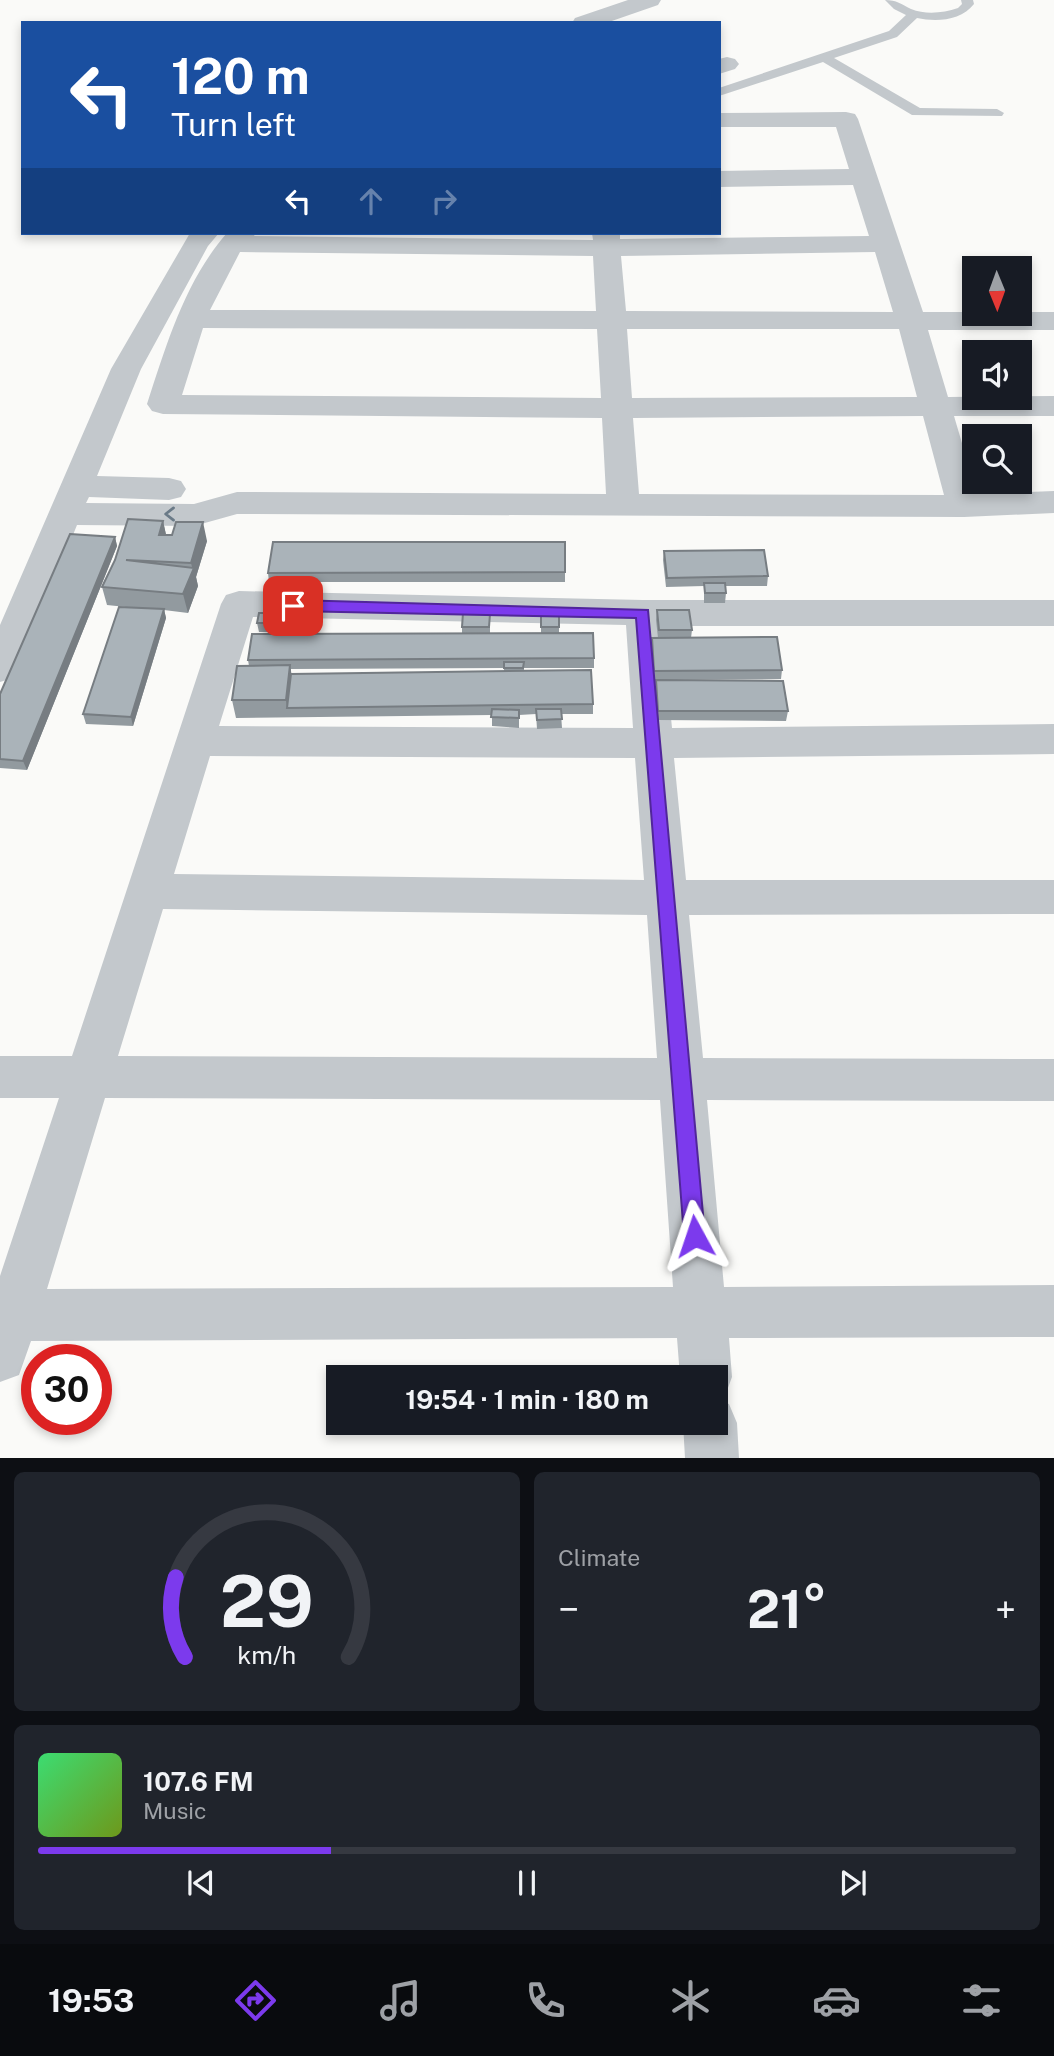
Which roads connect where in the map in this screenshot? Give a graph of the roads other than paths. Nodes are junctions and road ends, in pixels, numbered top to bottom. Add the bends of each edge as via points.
1 (649, 0) edge
2 (891, 0) edge
3 (967, 0) edge
4 (914, 14) junction
5 (589, 21) edge
6 (824, 57) junction
7 (721, 91) edge
8 (997, 113) dead end
9 (721, 120) edge
10 (864, 177) junction
11 (721, 178) edge
12 (226, 236) edge
13 (606, 240) edge
14 (887, 244) junction
15 (190, 319) junction
16 (911, 321) junction
17 (1054, 321) edge
18 (612, 322) junction
19 (1054, 406) edge
20 (934, 407) junction
21 (617, 408) junction
22 (71, 500) junction
23 (1054, 502) edge
24 (622, 504) junction
25 (964, 506) junction
26 (643, 613) junction
27 (1054, 613) edge
28 (0, 668) edge
29 (1054, 739) edge
30 (195, 741) junction
31 (654, 743) junction
32 (148, 891) junction
33 (1054, 897) edge
34 (667, 898) junction
35 (0, 1077) edge
36 (88, 1077) junction
37 (682, 1079) junction
38 (1054, 1080) edge
39 (1054, 1311) edge
40 (701, 1314) junction
41 (6, 1335) edge
42 (705, 1365) edge
43 (711, 1435) edge
44 (712, 1458) edge

1 - 5 street
2 - 4 lane
3 - 4 lane via 962,11 949,16
4 - 6 lane via 893,34
6 - 7 lane
6 - 8 lane via 917,113
9 - 10 street via 846,118
10 - 11 street
10 - 14 street
12 - 13 street
12 - 15 street
12 - 22 street via 197,242 126,369
13 - 14 street
13 - 18 street
14 - 16 street
15 - 18 street
15 - 21 street via 163,404
16 - 17 street
16 - 18 street
16 - 20 street
18 - 21 street
19 - 20 street
20 - 21 street
20 - 25 street
21 - 24 street
22 - 24 street via 194,514 237,503
22 - 28 street
23 - 25 street
24 - 25 street
26 - 27 street
26 - 30 street via 239,604
26 - 31 street
29 - 31 street
30 - 31 street
30 - 32 street
31 - 34 street
32 - 34 street
32 - 36 street
33 - 34 street
34 - 37 street
35 - 36 street
36 - 37 street
36 - 41 street
37 - 38 street
37 - 40 street
39 - 40 street
40 - 41 street
40 - 42 street
43 - 44 street

